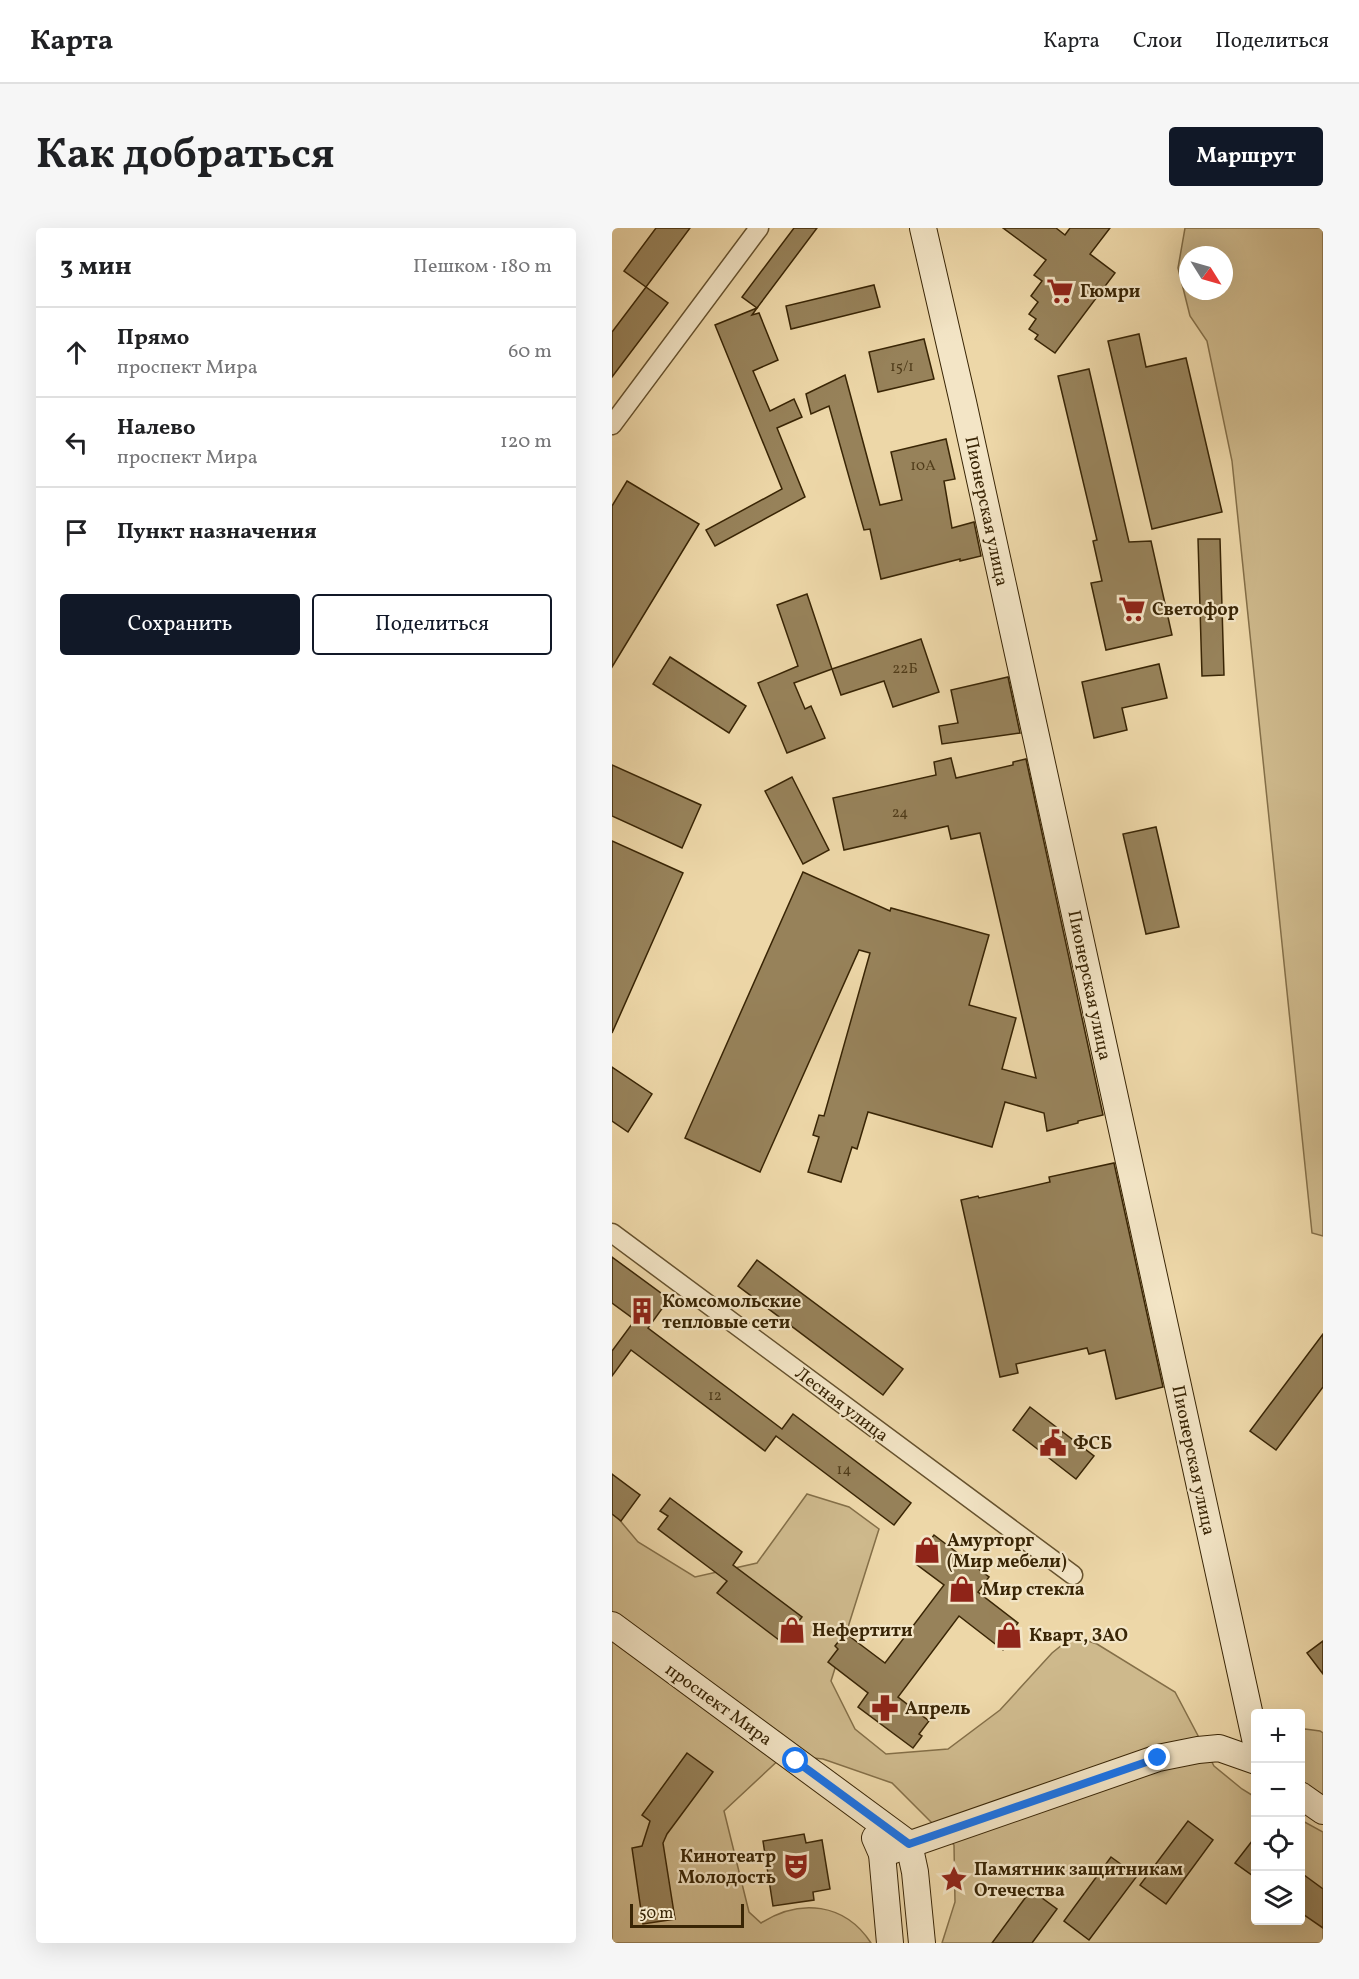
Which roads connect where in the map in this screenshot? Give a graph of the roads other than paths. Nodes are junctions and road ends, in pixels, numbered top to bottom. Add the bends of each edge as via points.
1 (759, 228) edge
2 (923, 228) edge
3 (612, 425) edge
4 (612, 1233) edge
5 (1073, 1575) dead end
6 (612, 1625) edge
7 (1251, 1720) edge
8 (1251, 1759) edge
9 (1305, 1798) edge
10 (860, 1808) junction
11 (1323, 1811) edge
12 (909, 1844) junction
13 (882, 1854) junction
14 (890, 1943) edge
15 (922, 1943) edge

1 - 3 street
2 - 7 street, Пионерская улица
4 - 5 street, Лесная улица
6 - 10 street, проспект Мира
8 - 12 street via 1219,1748 1158,1758
9 - 11 street
10 - 12 street, проспект Мира
10 - 13 street
12 - 13 street
12 - 15 street
13 - 14 street

